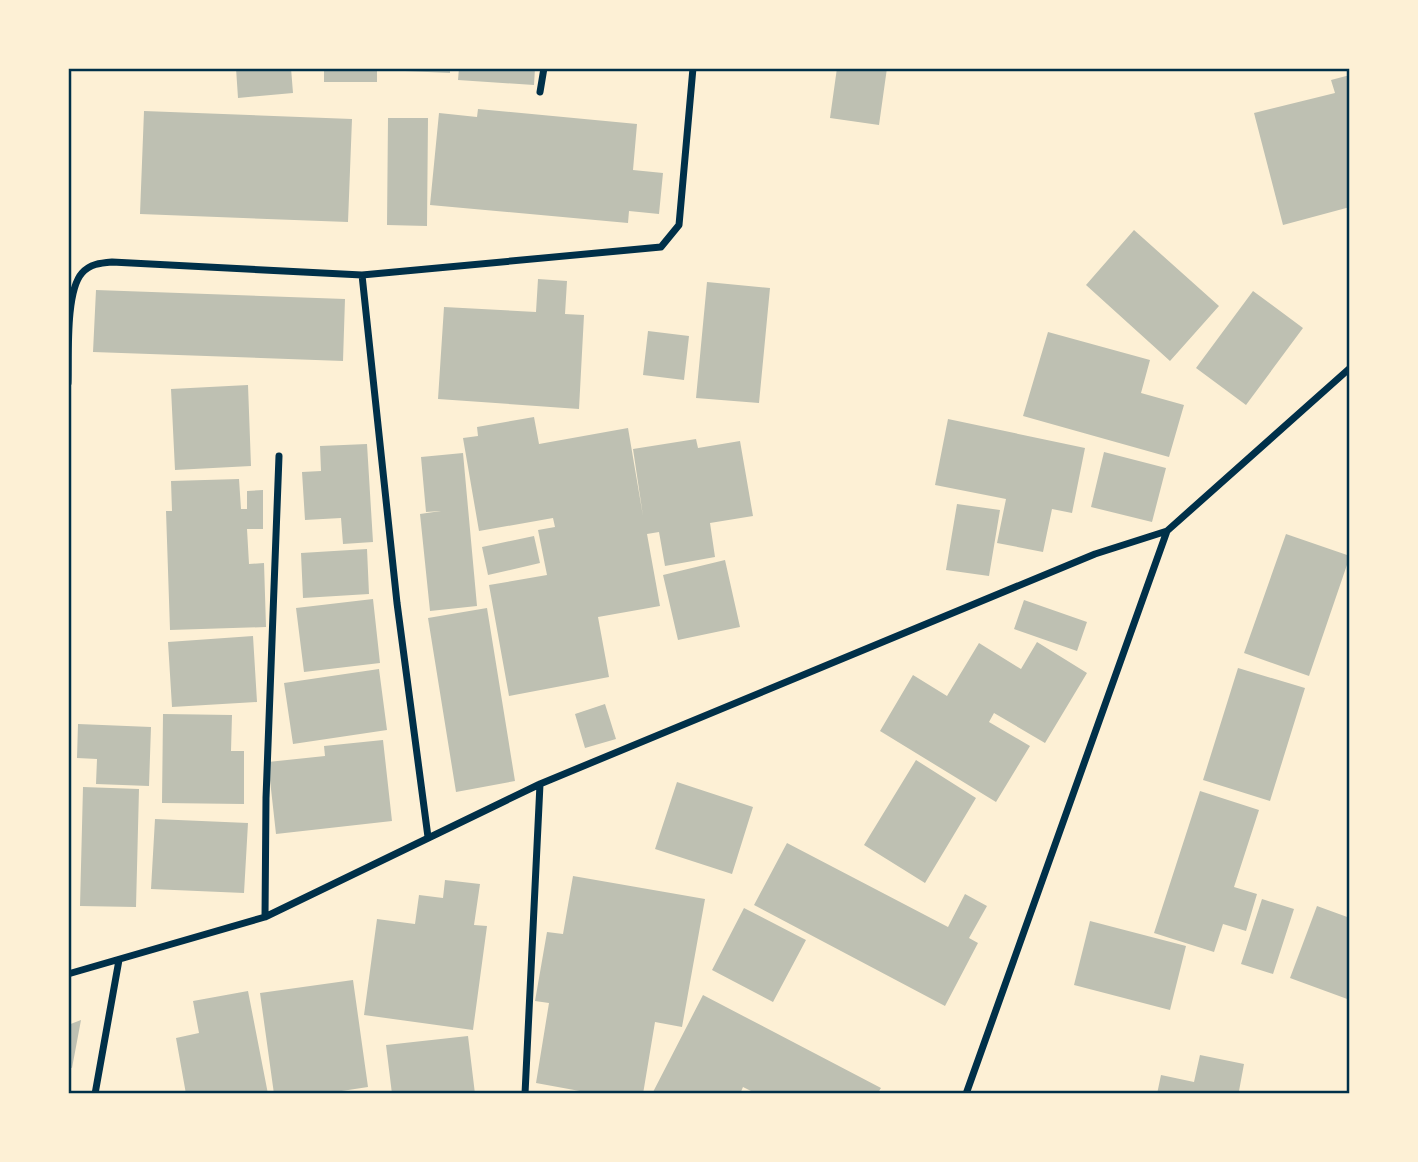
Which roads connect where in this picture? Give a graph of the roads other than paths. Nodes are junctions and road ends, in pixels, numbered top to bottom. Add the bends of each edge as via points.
1 (544, 68) edge
2 (693, 68) edge
3 (540, 92) dead end
4 (362, 275) junction
5 (1350, 368) edge
6 (68, 383) edge
7 (279, 456) dead end
8 (1167, 531) junction
9 (540, 784) junction
10 (428, 837) junction
11 (265, 916) junction
12 (119, 960) junction
13 (68, 974) edge
14 (95, 1094) edge
15 (525, 1094) edge
16 (966, 1094) edge

1 - 3 street
2 - 4 street via 679,225 661,247
4 - 6 street via 94,264 80,275 69,312
4 - 10 street
5 - 8 street
7 - 11 street
8 - 9 street via 1095,554
8 - 16 street
9 - 10 street
9 - 15 street
10 - 11 street
11 - 12 street
12 - 13 street
12 - 14 street

